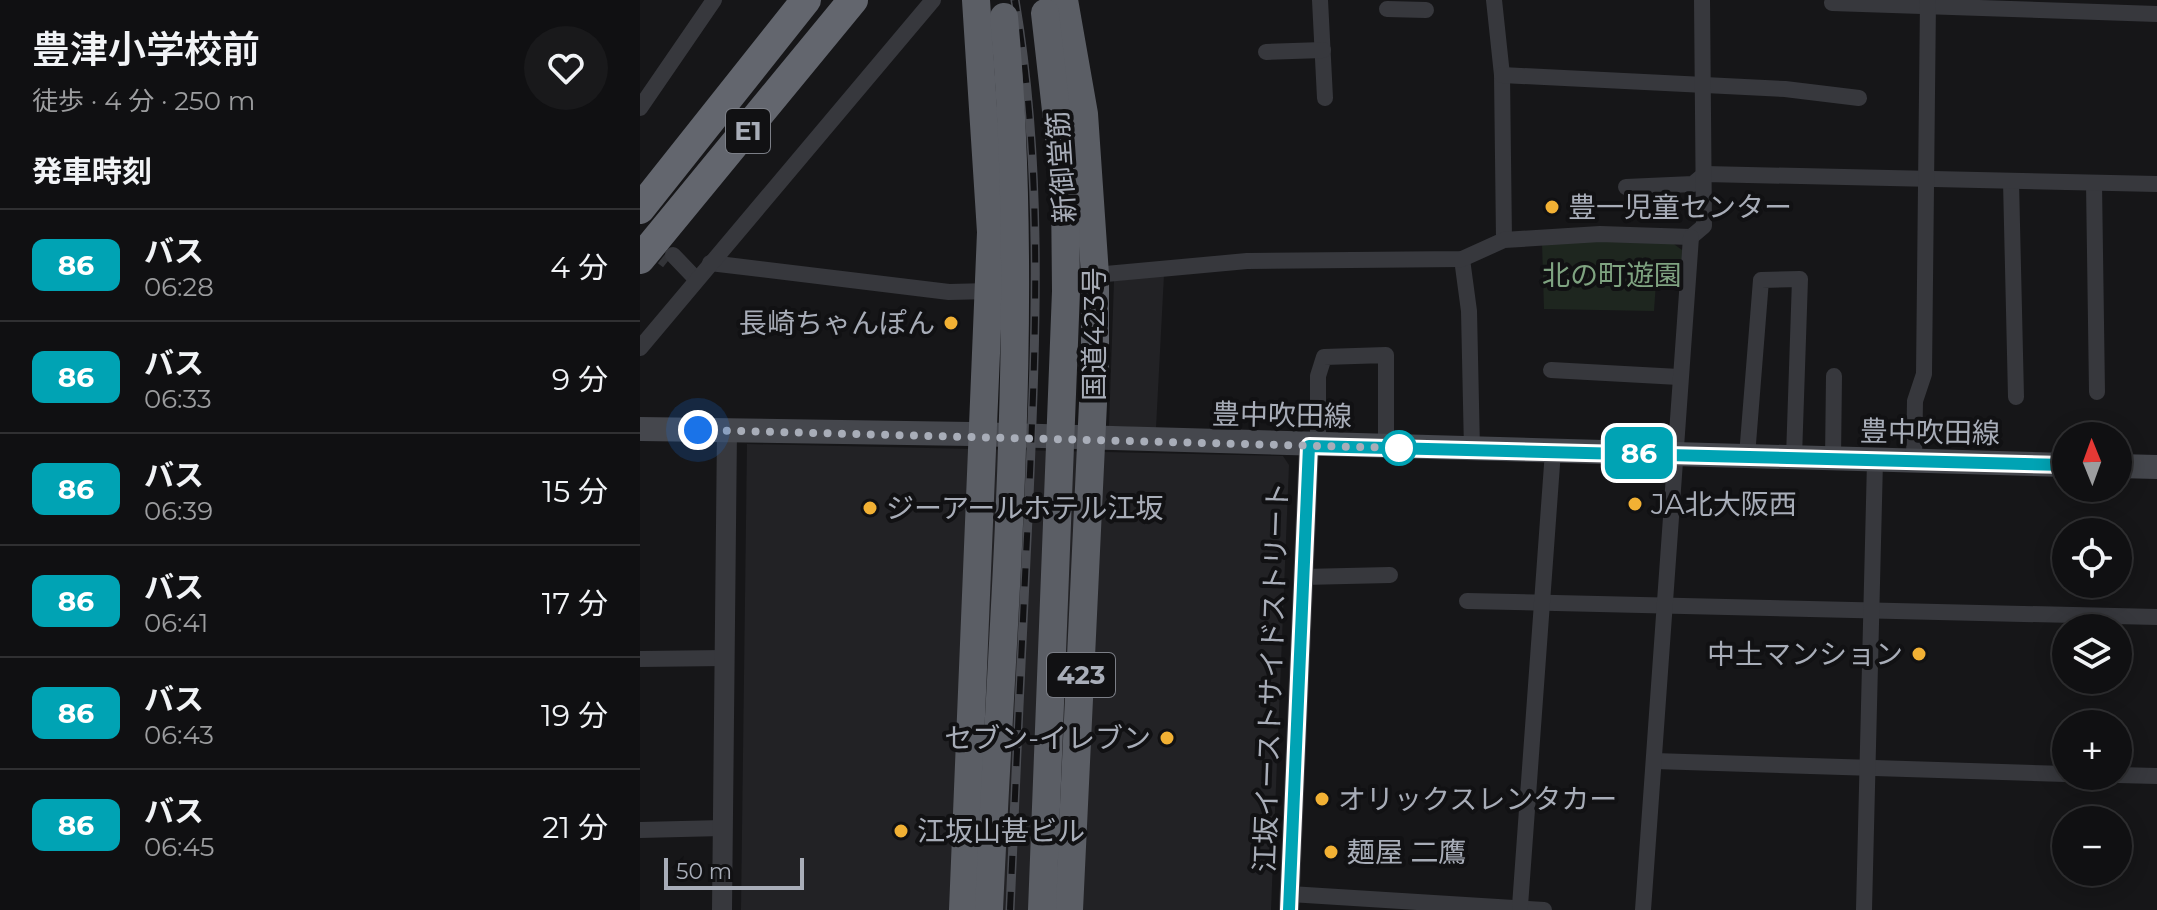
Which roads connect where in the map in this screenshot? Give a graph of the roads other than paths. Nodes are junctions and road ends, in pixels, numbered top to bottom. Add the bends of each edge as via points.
1 (714, 0) edge
2 (806, 0) edge
3 (853, 0) edge
4 (933, 0) edge
5 (976, 0) edge
6 (1320, 0) edge
7 (1494, 0) edge
8 (1702, 0) edge
9 (1832, 3) dead end
10 (1928, 3) edge
11 (1050, 4) edge
12 (1407, 5) edge
13 (1002, 8) edge
14 (1387, 9) dead end
15 (1426, 10) dead end
16 (2157, 14) edge
17 (1323, 50) junction
18 (1266, 52) dead end
19 (1502, 75) junction
20 (1703, 85) junction
21 (1325, 98) dead end
22 (1859, 98) dead end
23 (640, 108) edge
24 (1705, 174) junction
25 (1924, 179) junction
26 (2011, 181) junction
27 (2094, 183) junction
28 (2157, 184) edge
29 (1626, 187) dead end
30 (640, 209) edge
31 (1691, 237) junction
32 (1504, 240) junction
33 (660, 258) edge
34 (1462, 259) junction
35 (710, 263) junction
36 (1095, 275) junction
37 (696, 279) junction
38 (990, 291) junction
39 (640, 348) edge
40 (1591, 355) dead end
41 (1551, 370) dead end
42 (1591, 372) junction
43 (1834, 376) dead end
44 (1679, 377) junction
45 (2097, 392) dead end
46 (2016, 397) dead end
47 (640, 429) edge
48 (727, 430) junction
49 (983, 435) junction
50 (1093, 440) junction
51 (1314, 446) junction
52 (1386, 448) junction
53 (1472, 450) junction
54 (1553, 451) junction
55 (1673, 454) junction
56 (1747, 456) junction
57 (1794, 457) junction
58 (1833, 459) junction
59 (1875, 461) junction
60 (1914, 462) junction
61 (2052, 465) edge
62 (2132, 466) edge
63 (2157, 467) edge
64 (1390, 575) dead end
65 (1303, 577) junction
66 (1467, 601) dead end
67 (1542, 604) junction
68 (1666, 604) junction
69 (1871, 608) junction
70 (2157, 617) edge
71 (725, 658) junction
72 (640, 659) edge
73 (1654, 761) junction
74 (1869, 768) junction
75 (2052, 774) edge
76 (2132, 775) edge
77 (2157, 776) edge
78 (723, 828) junction
79 (640, 830) edge
80 (1289, 902) edge
81 (1459, 906) edge
82 (1520, 906) junction
83 (722, 910) edge
84 (963, 910) edge
85 (989, 910) edge
86 (1042, 910) edge
87 (1069, 910) edge
88 (1544, 910) edge
89 (1643, 910) edge
90 (1864, 910) edge

1 - 23 street
2 - 30 highway, E1
3 - 33 highway, E1
4 - 35 street
5 - 38 highway
6 - 17 street
7 - 19 street
8 - 20 street
9 - 10 street
10 - 16 street
10 - 25 street
11 - 36 highway, 国道423号 / 423 via 1084,114
11 - 86 highway, 新御堂筋 / 423, bridge via 1065,190 1066,291
12 - 14 street
12 - 15 street
13 - 85 highway, 新御堂筋, bridge via 1014,123 1017,287
17 - 18 street
17 - 21 street
19 - 20 street
19 - 32 street
20 - 22 street
20 - 24 street
24 - 25 street
24 - 29 street via 1693,184
24 - 31 street via 1704,226
25 - 26 street
25 - 60 street via 1924,374 1915,401
26 - 27 street
26 - 46 street
27 - 28 street
27 - 45 street
31 - 32 street via 1600,234
31 - 44 street
32 - 34 street
33 - 37 street
34 - 36 street via 1247,261
34 - 53 street via 1469,311
35 - 37 street
35 - 38 street via 949,292
36 - 50 highway, 国道423号 / 423
37 - 39 street
38 - 49 highway
40 - 42 street
41 - 42 street
42 - 44 street
43 - 58 street
44 - 55 street
47 - 48 main road, 豊中吹田線
48 - 49 main road, 豊中吹田線
48 - 71 street
49 - 50 main road, 豊中吹田線
49 - 84 highway
50 - 51 main road, 豊中吹田線
50 - 87 highway, 国道423号 / 423
51 - 52 main road, 豊中吹田線
51 - 52 street via 1324,357 1386,355
51 - 65 street, 江坂イーストサイドストリート
52 - 53 main road, 豊中吹田線
53 - 54 main road, 豊中吹田線
54 - 55 main road, 豊中吹田線
54 - 67 street
55 - 56 main road, 豊中吹田線
55 - 68 street
56 - 57 main road, 豊中吹田線
56 - 57 street via 1761,280 1800,279
57 - 58 main road, 豊中吹田線
58 - 59 main road, 豊中吹田線
59 - 60 main road, 豊中吹田線
59 - 69 street
60 - 61 main road, 豊中吹田線
62 - 63 main road
64 - 65 street
65 - 80 street, 江坂イーストサイドストリート
66 - 67 street
67 - 68 street
67 - 82 street
68 - 69 street
68 - 73 street
69 - 70 street
69 - 74 street
71 - 72 street
71 - 78 street
73 - 74 street
73 - 89 street
74 - 75 street
74 - 90 street
76 - 77 street
78 - 79 street
78 - 83 street
80 - 81 street
81 - 82 street
82 - 88 street

